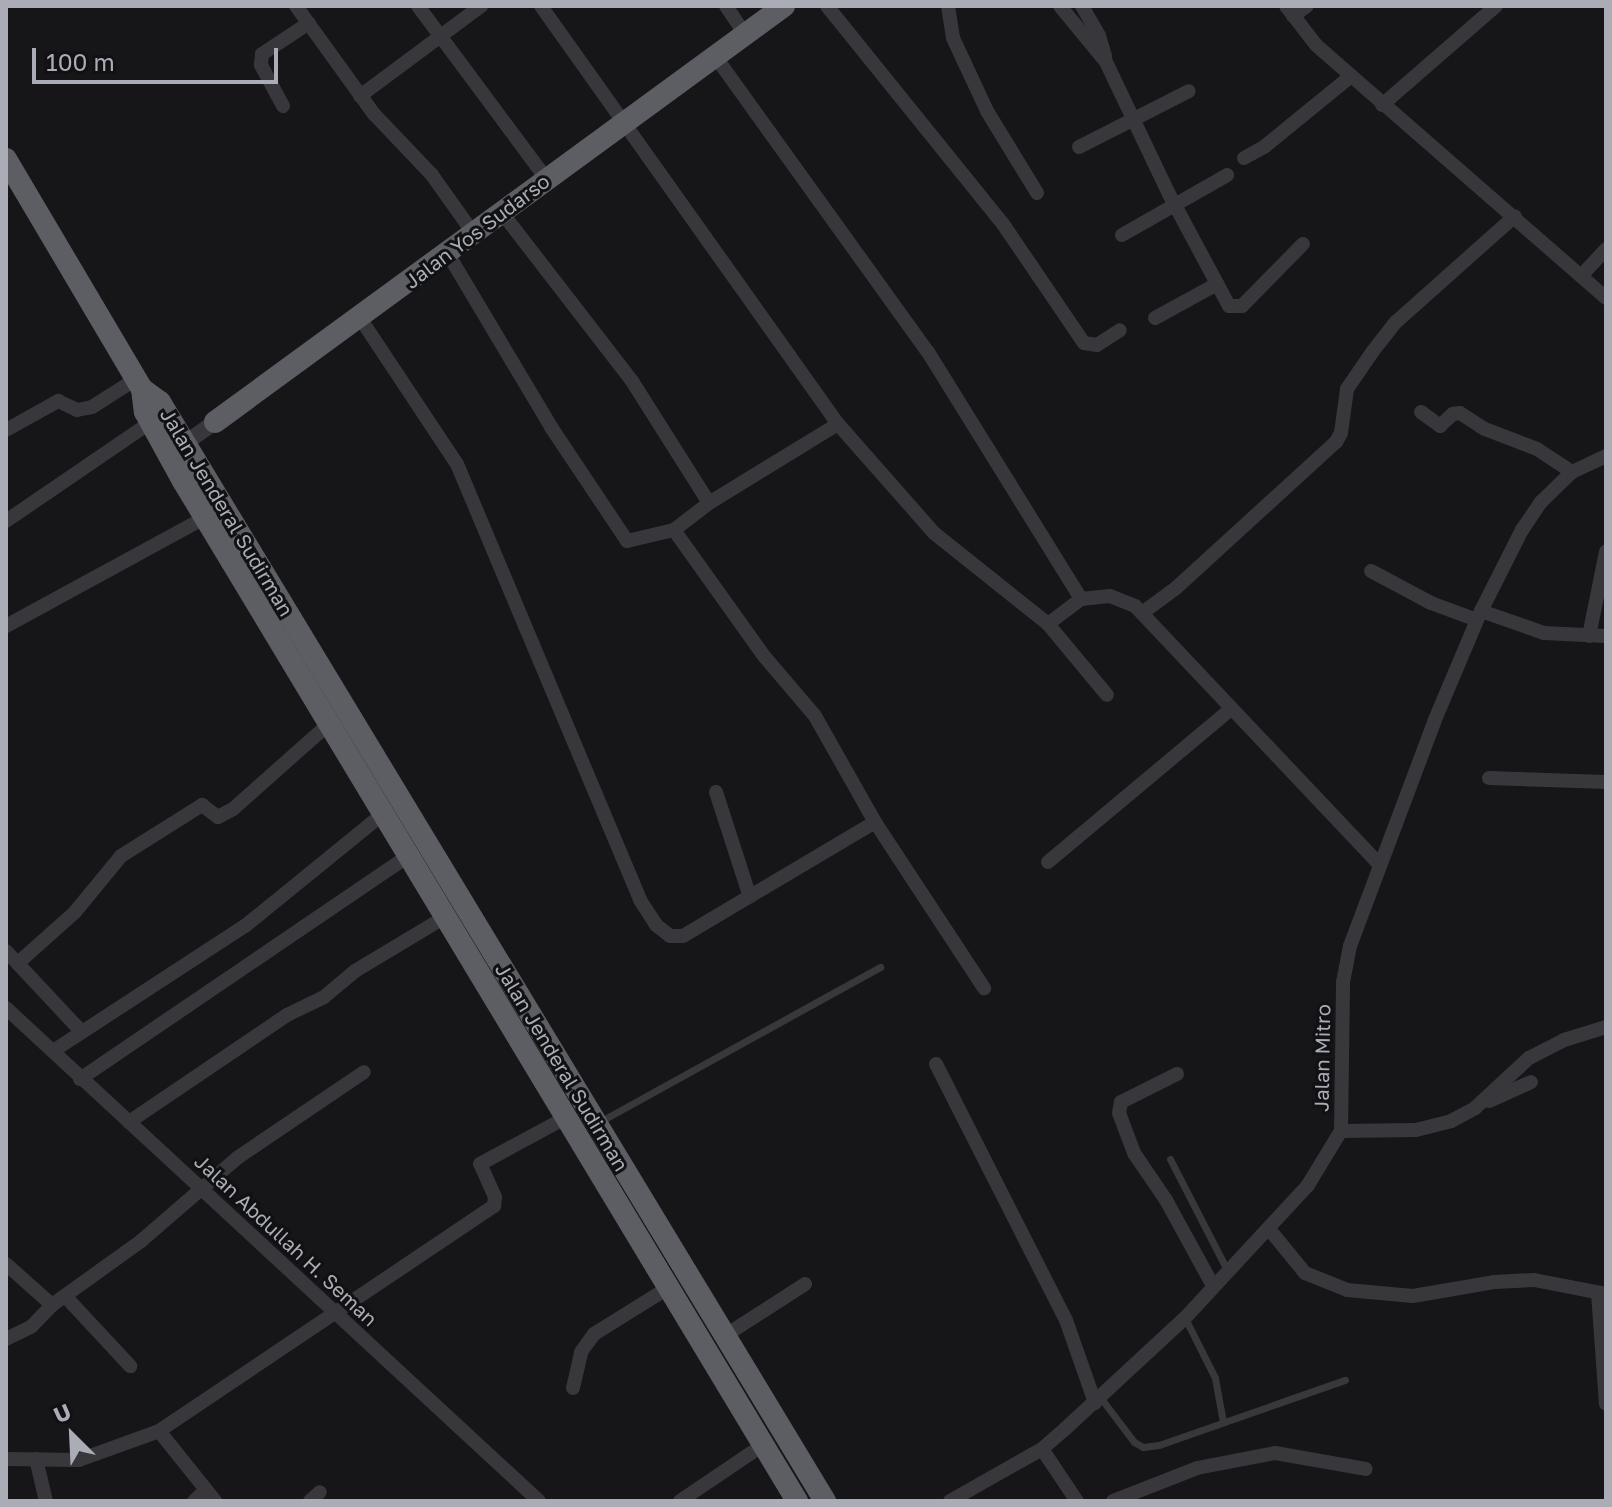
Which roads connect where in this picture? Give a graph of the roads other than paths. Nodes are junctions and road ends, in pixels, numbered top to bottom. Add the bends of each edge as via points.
1 (296, 6) edge
2 (418, 6) edge
3 (481, 6) edge
4 (541, 6) edge
5 (726, 6) edge
6 (784, 6) edge
7 (827, 6) edge
8 (948, 6) edge
9 (1060, 6) edge
10 (1082, 6) edge
11 (1307, 6) edge
12 (1496, 6) edge
13 (1289, 11) edge
14 (309, 23) junction
15 (440, 34) junction
16 (746, 36) junction
17 (715, 56) junction
18 (1106, 62) junction
19 (1351, 76) junction
20 (1189, 91) dead end
21 (360, 96) junction
22 (1382, 105) junction
23 (283, 106) dead end
24 (1136, 119) junction
25 (623, 123) junction
26 (1079, 147) dead end
27 (1244, 158) dead end
28 (8, 166) edge
29 (1227, 175) dead end
30 (547, 180) junction
31 (1037, 193) dead end
32 (1176, 207) junction
33 (503, 214) junction
34 (1515, 216) junction
35 (474, 234) junction
36 (1122, 235) dead end
37 (1303, 244) dead end
38 (1606, 249) edge
39 (448, 254) junction
40 (1581, 276) junction
41 (1217, 284) junction
42 (1606, 298) edge
43 (360, 318) junction
44 (1155, 318) dead end
45 (1120, 330) dead end
46 (139, 384) junction
47 (1421, 412) dead end
48 (151, 422) junction
49 (215, 422) joint
50 (838, 424) junction
51 (6, 430) edge
52 (176, 449) junction
53 (1606, 456) edge
54 (1572, 472) junction
55 (709, 503) junction
56 (204, 518) junction
57 (6, 521) edge
58 (674, 530) junction
59 (1606, 552) edge
60 (1371, 571) dead end
61 (1081, 599) junction
62 (1142, 613) junction
63 (1479, 615) junction
64 (1048, 624) junction
65 (6, 626) edge
66 (1589, 636) junction
67 (1606, 636) edge
68 (1107, 695) dead end
69 (1231, 709) junction
70 (330, 723) junction
71 (1489, 778) dead end
72 (1606, 782) edge
73 (716, 792) dead end
74 (383, 814) junction
75 (875, 822) junction
76 (408, 856) junction
77 (1048, 862) dead end
78 (1379, 864) junction
79 (750, 897) junction
80 (445, 917) junction
81 (6, 951) edge
82 (18, 963) junction
83 (880, 967) dead end
84 (984, 988) dead end
85 (6, 1008) edge
86 (535, 1021) junction
87 (1606, 1027) edge
88 (80, 1030) junction
89 (516, 1034) junction
90 (53, 1051) junction
91 (936, 1064) dead end
92 (364, 1072) dead end
93 (1177, 1074) dead end
94 (80, 1079) junction
95 (1531, 1082) dead end
96 (1475, 1108) junction
97 (565, 1118) junction
98 (129, 1122) junction
99 (595, 1124) junction
100 (1341, 1131) junction
101 (1170, 1159) dead end
102 (200, 1189) junction
103 (1269, 1229) junction
104 (6, 1264) edge
105 (1227, 1270) junction
106 (805, 1284) dead end
107 (1213, 1286) junction
108 (668, 1288) junction
109 (1602, 1294) edge
110 (65, 1296) junction
111 (52, 1305) junction
112 (336, 1315) junction
113 (1185, 1318) junction
114 (726, 1335) junction
115 (6, 1339) edge
116 (130, 1366) dead end
117 (1345, 1380) dead end
118 (573, 1388) dead end
119 (1098, 1400) junction
120 (1606, 1404) edge
121 (1223, 1422) junction
122 (159, 1431) junction
123 (763, 1445) junction
124 (1042, 1449) junction
125 (6, 1459) edge
126 (36, 1459) junction
127 (1366, 1469) dead end
128 (210, 1496) edge
129 (1131, 1498) edge
130 (46, 1501) edge
131 (194, 1501) edge
132 (539, 1501) edge
133 (680, 1501) edge
134 (797, 1501) edge
135 (825, 1501) edge
136 (950, 1501) edge
137 (1077, 1501) edge
138 (1113, 1501) edge

1 - 14 street
2 - 15 street
3 - 15 street
4 - 25 street
5 - 16 street
6 - 16 highway, Jalan Yos Sudarso
7 - 45 street via 1003,224 1084,343 1097,345
8 - 31 street via 953,38 987,111
9 - 18 street
10 - 18 street
11 - 13 street
12 - 22 street
13 - 19 street
14 - 21 street
14 - 23 street via 262,54 261,65
15 - 21 street
15 - 30 street
16 - 17 highway, Jalan Yos Sudarso
17 - 25 highway, Jalan Yos Sudarso
17 - 61 street via 928,352
18 - 24 street
19 - 22 street
19 - 27 street
20 - 24 street
21 - 35 street via 432,175
22 - 34 street
24 - 26 street
24 - 32 street
25 - 30 highway, Jalan Yos Sudarso
25 - 50 street
28 - 46 highway
29 - 32 street
30 - 33 highway, Jalan Yos Sudarso
32 - 36 street
32 - 41 street
33 - 35 highway, Jalan Yos Sudarso
33 - 55 street via 632,381
34 - 40 street
34 - 62 street via 1396,322 1373,351 1347,389 1336,442
35 - 39 highway, Jalan Yos Sudarso
37 - 41 street via 1242,306 1229,306
38 - 40 street
39 - 43 highway, Jalan Yos Sudarso
39 - 58 street via 625,540
40 - 42 street
41 - 44 street
43 - 49 highway, Jalan Yos Sudarso
43 - 79 street via 457,464 630,877 656,925 670,936 683,936
46 - 48 highway, Jalan Jenderal Sudirman
46 - 51 street via 92,407 77,410 64,401 54,402
46 - 52 highway, Jalan Jenderal Sudirman via 160,402
47 - 54 street via 1440,426 1460,413 1537,449
48 - 52 highway, Jalan Jenderal Sudirman
48 - 57 street
49 - 52 street, Jalan Yos Sudarso
50 - 55 street
50 - 64 street via 934,533
52 - 56 highway, Jalan Jenderal Sudirman
52 - 86 highway, Jalan Jenderal Sudirman
53 - 54 street, Jalan Mitro
54 - 63 street, Jalan Mitro via 1522,530
55 - 58 street
56 - 65 street
56 - 70 highway, Jalan Jenderal Sudirman
58 - 75 street via 764,656 815,716
59 - 66 street
60 - 63 street via 1431,603
61 - 62 street via 1110,596
61 - 64 street
62 - 69 street
63 - 66 street via 1544,633
63 - 78 street, Jalan Mitro
64 - 68 street
66 - 67 street
69 - 77 street
69 - 78 street
70 - 74 highway, Jalan Jenderal Sudirman
70 - 82 street via 233,809 218,817 202,805 121,856 75,912
71 - 72 street
73 - 79 street
74 - 76 highway, Jalan Jenderal Sudirman
74 - 88 street via 245,926
75 - 79 street
75 - 84 street
76 - 80 highway, Jalan Jenderal Sudirman
76 - 94 street
78 - 100 street, Jalan Mitro via 1343,982
80 - 89 highway, Jalan Jenderal Sudirman
80 - 98 street
81 - 82 street
82 - 88 street
83 - 99 lane
85 - 90 street, Jalan Abdullah H. Seman
86 - 89 highway
86 - 99 highway, Jalan Jenderal Sudirman
87 - 96 street via 1529,1058
88 - 90 street
89 - 97 highway, Jalan Jenderal Sudirman
90 - 94 street, Jalan Abdullah H. Seman
91 - 119 street via 1066,1320
92 - 102 street
93 - 107 street via 1121,1102 1119,1113 1134,1153
94 - 98 street, Jalan Abdullah H. Seman
95 - 96 street
96 - 100 street via 1416,1130
97 - 108 highway, Jalan Jenderal Sudirman
97 - 112 street via 483,1160 480,1170 495,1197 494,1206
98 - 102 street, Jalan Abdullah H. Seman
99 - 114 highway, Jalan Jenderal Sudirman
100 - 103 street, Jalan Mitro via 1308,1185
101 - 105 lane
102 - 110 street via 141,1241
102 - 112 street, Jalan Abdullah H. Seman
103 - 105 street, Jalan Mitro
103 - 109 street via 1305,1273 1347,1290 1413,1296 1534,1280
104 - 111 street
105 - 107 street, Jalan Mitro
106 - 114 street
107 - 113 street, Jalan Mitro
108 - 118 street via 594,1334 581,1352
108 - 123 highway, Jalan Jenderal Sudirman
109 - 120 street
110 - 111 street
110 - 116 street
111 - 115 street via 31,1327
112 - 122 street
112 - 132 street, Jalan Abdullah H. Seman
113 - 119 street, Jalan Mitro
113 - 121 lane via 1215,1378
114 - 135 highway, Jalan Jenderal Sudirman
117 - 121 lane
119 - 121 lane via 1143,1447
119 - 124 street, Jalan Mitro
122 - 126 street via 79,1460
122 - 128 street
123 - 133 street
123 - 134 highway, Jalan Jenderal Sudirman
124 - 136 street, Jalan Mitro
124 - 137 street
125 - 126 street
126 - 130 street
127 - 129 street via 1275,1453 1197,1468
128 - 131 street
129 - 138 street

